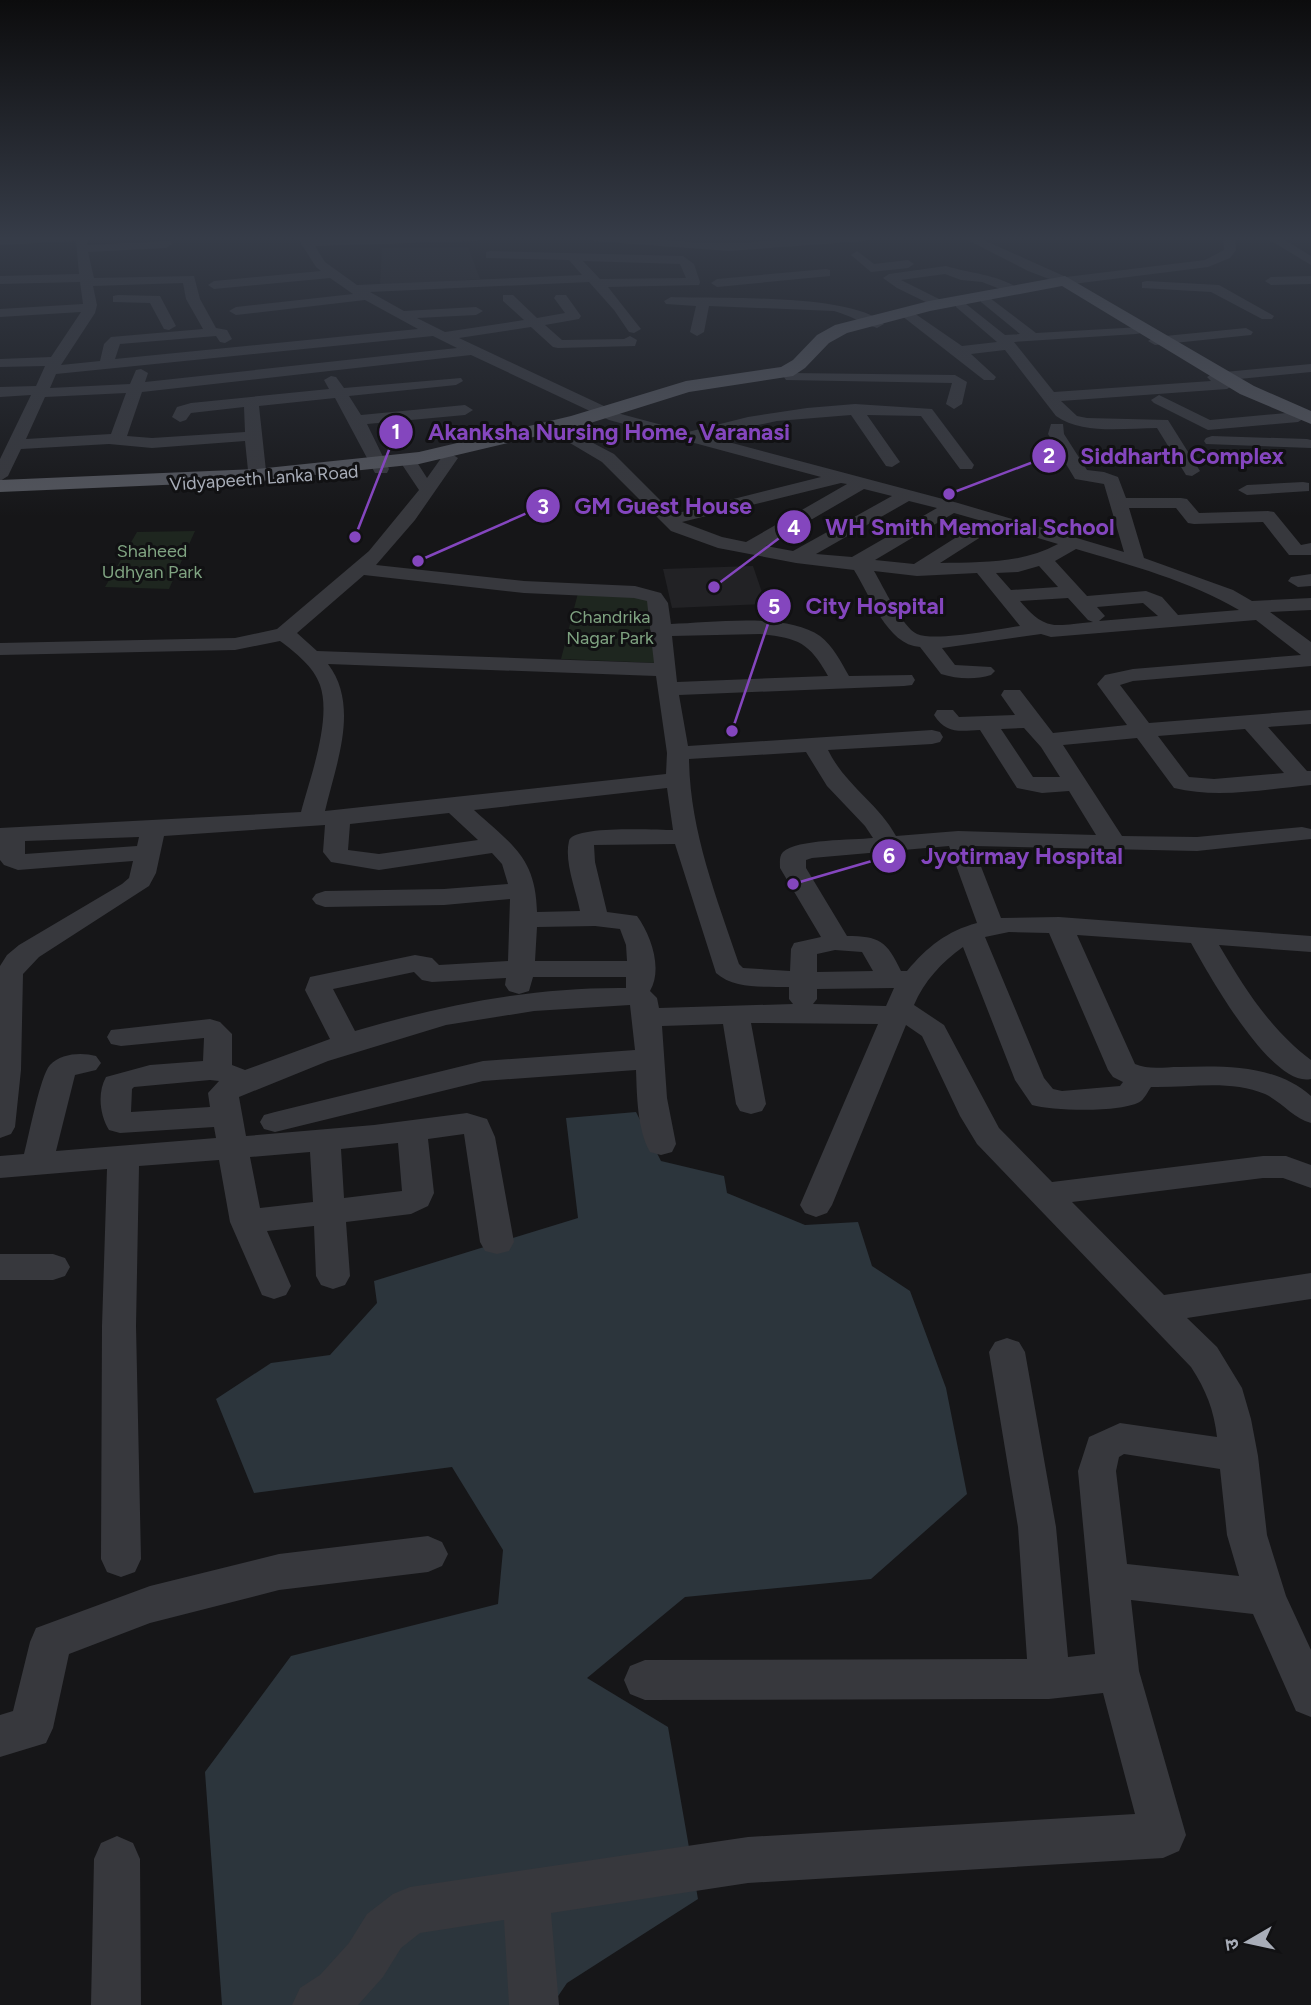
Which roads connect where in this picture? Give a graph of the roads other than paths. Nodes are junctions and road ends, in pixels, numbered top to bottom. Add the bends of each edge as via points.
1 (66, 331) edge
2 (129, 331) edge
3 (210, 331) edge
4 (432, 331) edge
5 (472, 331) edge
6 (542, 331) edge
7 (627, 331) edge
8 (843, 331) edge
9 (855, 331) edge
10 (929, 331) edge
11 (992, 331) edge
12 (1025, 331) edge
13 (1127, 331) edge
14 (1143, 331) edge
15 (1246, 332) dead end
16 (212, 333) junction
17 (439, 334) junction
18 (1133, 335) junction
19 (1033, 337) junction
20 (130, 339) junction
21 (1161, 341) junction
22 (1008, 344) junction
23 (587, 345) junction
24 (475, 349) junction
25 (234, 353) junction
26 (963, 355) junction
27 (942, 359) dead end
28 (1278, 359) dead end
29 (601, 360) dead end
30 (146, 361) junction
31 (0, 363) edge
32 (53, 365) junction
33 (106, 365) junction
34 (323, 367) junction
35 (1311, 368) edge
36 (1213, 373) junction
37 (791, 377) junction
38 (989, 377) dead end
39 (456, 381) dead end
40 (135, 388) junction
41 (41, 391) junction
42 (0, 392) edge
43 (339, 393) junction
44 (1050, 397) junction
45 (1311, 399) edge
46 (1159, 400) dead end
47 (251, 402) junction
48 (954, 404) dead end
49 (1272, 404) junction
50 (855, 409) junction
51 (465, 410) dead end
52 (611, 415) junction
53 (180, 417) dead end
54 (357, 420) junction
55 (1306, 420) edge
56 (1057, 426) dead end
57 (556, 429) junction
58 (253, 436) junction
59 (689, 436) junction
60 (1174, 439) junction
61 (117, 440) junction
62 (16, 443) junction
63 (1270, 444) junction
64 (1307, 444) dead end
65 (450, 458) junction
66 (409, 462) junction
67 (892, 462) dead end
68 (966, 465) dead end
69 (379, 466) junction
70 (1192, 471) dead end
71 (1233, 474) dead end
72 (0, 476) edge
73 (258, 477) junction
74 (841, 478) junction
75 (862, 483) junction
76 (0, 486) edge
77 (428, 488) junction
78 (1247, 490) junction
79 (0, 492) edge
80 (907, 495) junction
81 (1120, 503) junction
82 (952, 507) junction
83 (1268, 516) junction
84 (669, 520) junction
85 (996, 520) junction
86 (1073, 542) junction
87 (749, 548) junction
88 (1311, 549) edge
89 (796, 557) junction
90 (1043, 559) junction
91 (1136, 561) junction
92 (858, 565) junction
93 (361, 569) junction
94 (983, 569) junction
95 (917, 570) junction
96 (1006, 596) junction
97 (1078, 597) junction
98 (1311, 604) edge
99 (1255, 611) junction
100 (1174, 622) junction
101 (1106, 628) junction
102 (1038, 629) junction
103 (661, 630) junction
104 (284, 634) junction
105 (928, 643) junction
106 (0, 649) edge
107 (1311, 652) edge
108 (311, 657) junction
109 (1311, 660) edge
110 (984, 671) dead end
111 (667, 679) junction
112 (904, 680) dead end
113 (842, 682) junction
114 (1012, 695) dead end
115 (945, 715) dead end
116 (1311, 717) edge
117 (1030, 721) junction
118 (1251, 722) junction
119 (987, 724) junction
120 (1145, 731) junction
121 (932, 737) dead end
122 (1050, 743) junction
123 (814, 744) junction
124 (678, 753) junction
125 (1306, 778) edge
126 (678, 780) junction
127 (1075, 783) junction
128 (456, 805) junction
129 (338, 817) junction
130 (311, 819) junction
131 (7, 834) edge
132 (1302, 834) dead end
133 (687, 837) junction
134 (958, 838) junction
135 (150, 841) junction
136 (887, 842) junction
137 (1114, 843) junction
138 (498, 845) junction
139 (522, 890) junction
140 (324, 899) dead end
141 (595, 918) junction
142 (523, 920) junction
143 (1059, 925) junction
144 (980, 929) junction
145 (1200, 935) junction
146 (837, 940) junction
147 (1311, 944) edge
148 (521, 969) junction
149 (736, 976) junction
150 (802, 980) junction
151 (642, 994) junction
152 (900, 996) junction
153 (518, 1002) junction
154 (804, 1013) junction
155 (739, 1014) junction
156 (121, 1037) dead end
157 (346, 1042) junction
158 (649, 1059) junction
159 (86, 1063) dead end
160 (3, 1070) edge
161 (1309, 1071) edge
162 (230, 1076) junction
163 (1143, 1077) junction
164 (751, 1104) dead end
165 (1311, 1113) edge
166 (227, 1116) junction
167 (275, 1122) dead end
168 (0, 1127) edge
169 (412, 1131) junction
170 (325, 1140) junction
171 (661, 1144) dead end
172 (234, 1149) junction
173 (123, 1158) junction
174 (37, 1164) junction
175 (0, 1167) edge
176 (1311, 1177) edge
177 (1047, 1194) junction
178 (816, 1205) dead end
179 (327, 1213) junction
180 (246, 1222) junction
181 (496, 1242) dead end
182 (0, 1267) edge
183 (53, 1267) dead end
184 (332, 1276) dead end
185 (274, 1286) dead end
186 (1311, 1286) edge
187 (1158, 1309) junction
188 (1007, 1352) dead end
189 (1239, 1456) junction
190 (428, 1554) dead end
191 (121, 1559) dead end
192 (1109, 1580) junction
193 (1266, 1597) junction
194 (1118, 1671) junction
195 (1049, 1679) junction
196 (645, 1680) dead end
197 (1311, 1698) edge
198 (0, 1736) edge
199 (117, 1859) dead end
200 (526, 1895) junction
201 (116, 2005) edge
202 (317, 2005) edge
203 (534, 2005) edge

1 - 32 street
2 - 20 street
3 - 16 street
4 - 17 street
5 - 17 street
6 - 23 street via 558,344
7 - 23 street via 631,342
8 - 52 main road, Vidyapeeth Lanka Road via 830,334 786,372 686,387
9 - 37 main road, Vidyapeeth Lanka Road via 841,337 811,367
10 - 26 street
11 - 22 street
12 - 19 street
13 - 18 main road
14 - 21 main road
15 - 21 street
16 - 20 street
16 - 25 street via 222,333
17 - 24 street
17 - 25 street via 301,340
18 - 19 street
18 - 21 main road
18 - 22 street
19 - 22 street
20 - 33 street via 112,342
21 - 36 main road
22 - 26 street
22 - 44 street
23 - 29 street
24 - 34 street
24 - 52 street
25 - 30 street
26 - 27 street
26 - 38 street
28 - 36 street
30 - 33 street
30 - 40 street
31 - 32 street
32 - 33 street
32 - 41 street
34 - 40 street
34 - 43 street
35 - 36 street
36 - 44 street
36 - 49 main road
37 - 48 street via 913,370 958,380
37 - 52 main road, Vidyapeeth Lanka Road via 693,391
39 - 43 street
40 - 41 street
40 - 61 street
41 - 42 street
41 - 62 street
43 - 47 street
43 - 54 street
44 - 60 street via 1062,412 1079,422 1157,422
45 - 49 street
46 - 55 street via 1208,425
47 - 53 street via 186,409
47 - 58 street
49 - 55 main road
50 - 59 street via 772,417
50 - 67 street
50 - 68 street via 926,412
51 - 54 street
52 - 57 main road, Vidyapeeth Lanka Road
52 - 59 street
54 - 69 street
56 - 81 street via 1056,434 1081,475 1112,481
57 - 65 main road, Vidyapeeth Lanka Road
57 - 66 main road, Vidyapeeth Lanka Road
57 - 84 street via 624,471
58 - 61 street via 152,443
58 - 73 street
59 - 74 street
60 - 63 street
60 - 70 street
61 - 62 street
62 - 72 street
63 - 64 street
63 - 78 street via 1295,476
65 - 66 main road, Vidyapeeth Lanka Road
65 - 77 street
66 - 69 main road, Vidyapeeth Lanka Road
66 - 77 street
69 - 73 main road, Vidyapeeth Lanka Road
71 - 78 street
73 - 76 main road, Vidyapeeth Lanka Road
73 - 79 main road, Vidyapeeth Lanka Road
74 - 75 street
74 - 84 street
75 - 80 street
75 - 87 street
77 - 93 street
78 - 83 street
80 - 82 street
80 - 89 street
81 - 83 street via 1181,503 1194,519
81 - 91 street
82 - 85 street
82 - 92 street
83 - 88 street via 1296,551
84 - 87 street via 681,538
85 - 86 street
85 - 95 street
86 - 90 street
86 - 91 street
87 - 89 street
89 - 92 street
90 - 94 street
90 - 97 street
91 - 99 street via 1210,587
92 - 95 street
92 - 105 street via 906,637
93 - 103 street via 524,587 653,592
93 - 104 street
94 - 95 street
94 - 96 street
96 - 97 street
96 - 102 street
97 - 100 street via 1146,597
97 - 101 street
98 - 99 street
99 - 100 street
99 - 107 street
100 - 101 street
101 - 102 street
102 - 105 street
103 - 111 street
103 - 113 street via 775,629 801,634 820,647
104 - 106 street via 235,645
104 - 108 street
105 - 110 street via 948,670
108 - 111 street
108 - 130 street via 331,685 333,712
109 - 120 street via 1113,680 1108,684 1110,690
111 - 113 street
111 - 124 street
112 - 113 street
114 - 117 street
115 - 119 street via 957,724
116 - 118 street
117 - 119 street
117 - 122 street
118 - 120 street
118 - 125 street
119 - 127 street via 1025,783
120 - 122 street via 1063,737
120 - 125 street via 1182,783 1214,786
121 - 123 street
122 - 127 street
123 - 124 street
123 - 136 street via 841,790 875,819
124 - 126 street
126 - 128 street
126 - 133 street
127 - 137 street
128 - 129 street
128 - 138 street
129 - 130 street
129 - 138 street via 338,857 379,862
130 - 135 street
131 - 135 street via 12,860 18,862
132 - 137 street via 1197,844
133 - 141 street via 581,840
133 - 149 street via 722,959
134 - 136 street
134 - 137 street
134 - 144 street
135 - 160 street via 140,881 17,961 9,974
136 - 146 street via 809,851 791,859
138 - 139 street via 514,861
139 - 140 street
139 - 142 street
141 - 142 street
141 - 151 street via 623,920 632,927 640,947
142 - 148 street
143 - 144 street via 1004,923
143 - 145 street
143 - 163 street via 1118,1062 1131,1075
144 - 152 street via 939,949
144 - 163 street via 1030,1080 1043,1098 1122,1096 1130,1094
145 - 147 street
145 - 161 street via 1255,1026 1270,1044
146 - 150 street via 804,949
146 - 152 street via 869,944 876,950
148 - 151 street
148 - 153 street
148 - 157 street via 432,974 415,962 320,984
149 - 150 street
149 - 155 street
150 - 152 street
150 - 154 street
151 - 153 street
151 - 155 street
151 - 158 street
152 - 154 street
152 - 177 street via 934,1031 988,1136
152 - 178 street
153 - 157 street via 432,1018
154 - 155 street
155 - 164 street
156 - 162 street via 210,1028 218,1034
157 - 162 street
158 - 167 street via 483,1071
158 - 171 street
159 - 174 street via 61,1071
160 - 168 street
162 - 166 street via 223,1094
162 - 166 street via 135,1077 119,1081 116,1088 117,1121
163 - 165 street via 1226,1076 1260,1081 1287,1090
166 - 172 street
169 - 170 street
169 - 179 street via 417,1198 404,1205
169 - 181 street via 467,1123 476,1126
170 - 172 street
170 - 179 street
172 - 173 street
172 - 180 street
173 - 174 street
173 - 191 street
174 - 175 street
176 - 177 street via 1286,1167 1263,1167
177 - 187 street
179 - 180 street
179 - 184 street
180 - 185 street
182 - 183 street
186 - 187 street
187 - 189 street via 1204,1357 1224,1388
188 - 195 street via 1037,1527
189 - 192 street via 1120,1438 1102,1448 1097,1471
189 - 193 street via 1247,1535
190 - 198 street via 279,1572 150,1605 51,1642 31,1728
192 - 193 street
192 - 194 street
193 - 197 street
194 - 195 street
194 - 200 street via 1163,1835 748,1860
195 - 196 street
199 - 201 street
200 - 202 street via 410,1912 384,1931 366,1960 337,1992
200 - 203 street

